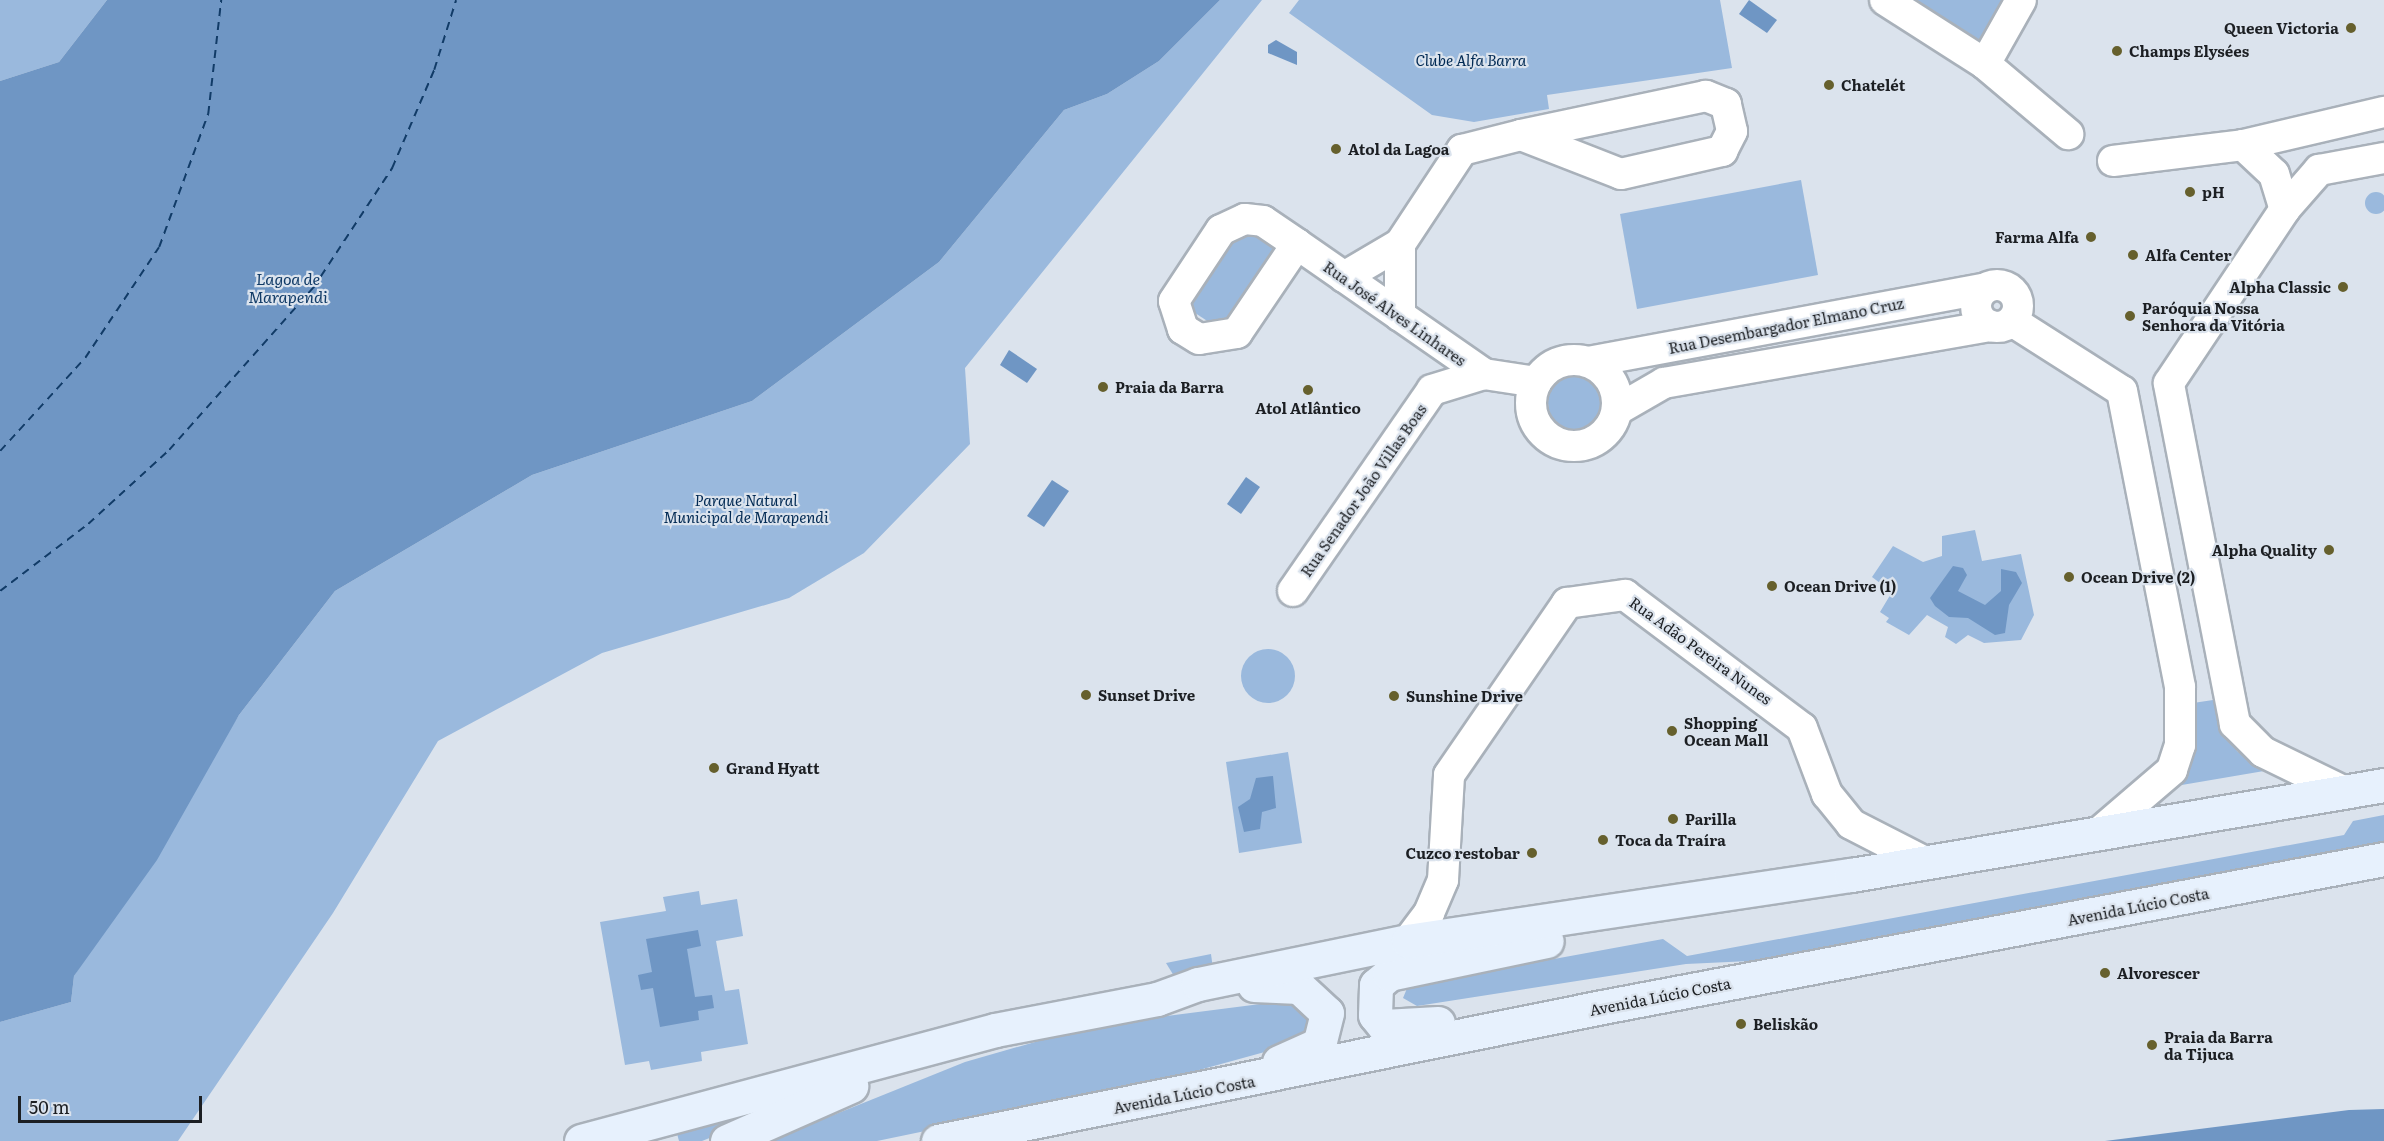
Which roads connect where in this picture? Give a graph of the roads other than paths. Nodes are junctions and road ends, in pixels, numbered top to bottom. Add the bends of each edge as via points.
1 (1885, 0) edge
2 (2021, 0) edge
3 (1985, 64) junction
4 (2384, 112) edge
5 (2310, 127) junction
6 (2068, 134) dead end
7 (1521, 135) junction
8 (2243, 145) junction
9 (2384, 158) edge
10 (2113, 161) dead end
11 (2319, 170) junction
12 (2285, 209) junction
13 (1297, 244) junction
14 (1400, 244) junction
15 (1344, 278) junction
16 (1400, 316) junction
17 (2002, 323) junction
18 (1427, 335) junction
19 (1588, 362) junction
20 (1484, 374) junction
21 (1536, 382) junction
22 (2169, 384) junction
23 (1432, 390) junction
24 (2122, 391) junction
25 (1617, 410) junction
26 (2175, 433) junction
27 (2135, 438) junction
28 (1293, 591) dead end
29 (2384, 784) edge
30 (2343, 791) junction
31 (2097, 834) junction
32 (2384, 859) edge
33 (1925, 862) junction
34 (1851, 875) junction
35 (1408, 941) junction
36 (1198, 984) junction
37 (1602, 1007) junction
38 (949, 1041) junction
39 (1210, 1089) junction
40 (581, 1141) edge
41 (726, 1141) edge
42 (938, 1141) edge

1 - 3 street via 1890,8
2 - 3 street
3 - 6 street
4 - 5 street
5 - 8 street
5 - 11 street
7 - 7 street via 1621,174 1722,151 1732,131 1726,104 1706,96
7 - 14 street via 1462,150
8 - 10 street
8 - 12 street via 2274,174
9 - 11 street
11 - 12 street
12 - 22 street
13 - 13 street, Rua José Alves Linhares via 1237,333 1199,339 1183,329 1174,300 1221,230 1245,219 1263,221
13 - 15 street, Rua José Alves Linhares
14 - 15 street
14 - 16 street
15 - 16 street, Rua José Alves Linhares
16 - 18 street, Rua José Alves Linhares
17 - 19 street, Rua Desembargador Elmano Cruz via 1975,308 1983,289
17 - 24 street
17 - 25 street via 1664,383
18 - 20 street, Rua José Alves Linhares
18 - 23 street, Rua Senador João Villas Boas
19 - 21 street via 1559,363
19 - 25 street via 1611,381
20 - 21 street, Rua José Alves Linhares
20 - 23 street, Rua Senador João Villas Boas
21 - 25 street via 1531,397 1537,426 1561,444 1590,444 1612,424
22 - 24 street
22 - 26 street
23 - 28 street, Rua Senador João Villas Boas
24 - 27 street
26 - 27 street
26 - 30 street via 2235,724 2263,752
27 - 31 street via 2180,687 2180,746 2172,770
29 - 30 main road
30 - 31 main road
31 - 33 main road
32 - 37 main road, Avenida Lúcio Costa
33 - 34 main road
33 - 35 street, Rua Adão Pereira Nunes via 1851,824 1827,794 1802,728 1625,595 1567,603 1449,775 1443,880
34 - 35 main road
34 - 37 main road via 1389,974 1376,985 1372,998 1375,1015 1384,1026 1396,1028
35 - 36 main road
36 - 38 main road via 1157,999
36 - 39 main road via 1299,987 1327,1012 1319,1044
37 - 39 main road, Avenida Lúcio Costa
38 - 40 main road
38 - 41 main road
39 - 42 main road, Avenida Lúcio Costa

